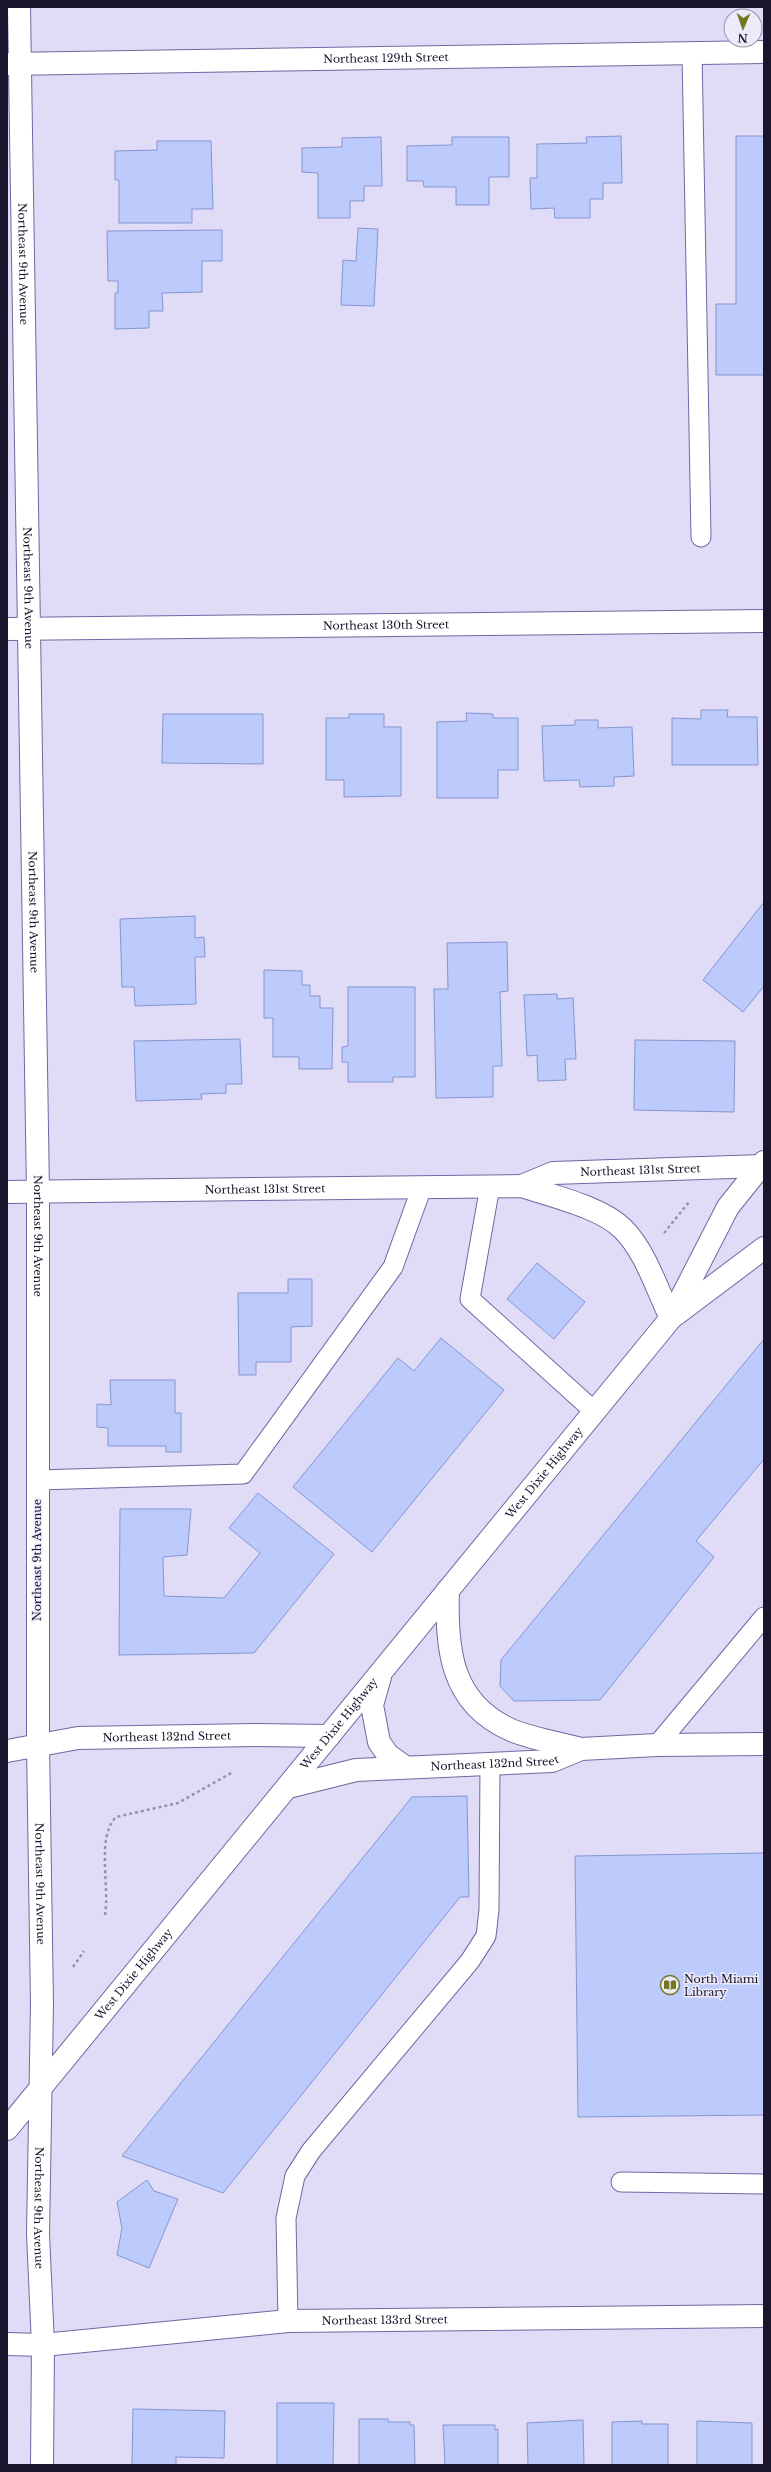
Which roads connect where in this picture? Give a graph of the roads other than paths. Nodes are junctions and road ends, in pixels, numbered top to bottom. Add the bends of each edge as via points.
1 (19, 7) edge
2 (692, 52) junction
3 (764, 52) edge
4 (14, 64) edge
5 (701, 537) dead end
6 (764, 621) edge
7 (7, 629) edge
8 (30, 629) junction
9 (763, 1164) edge
10 (490, 1186) junction
11 (522, 1186) junction
12 (422, 1187) junction
13 (7, 1192) edge
14 (38, 1192) junction
15 (764, 1248) edge
16 (671, 1318) junction
17 (595, 1412) junction
18 (37, 1480) junction
19 (448, 1590) junction
20 (764, 1617) edge
21 (382, 1670) junction
22 (329, 1736) junction
23 (38, 1744) junction
24 (764, 1744) edge
25 (657, 1745) junction
26 (582, 1750) junction
27 (7, 1751) edge
28 (490, 1766) junction
29 (405, 1767) junction
30 (288, 1787) junction
31 (40, 2088) junction
32 (7, 2129) edge
33 (621, 2182) dead end
34 (764, 2184) edge
35 (764, 2316) edge
36 (288, 2321) junction
37 (7, 2344) edge
38 (43, 2345) junction
39 (42, 2465) edge

1 - 4 street, Northeast 9th Avenue
2 - 3 street, Northeast 129th Street
2 - 4 street, Northeast 129th Street
2 - 5 lane
4 - 8 street, Northeast 9th Avenue
6 - 8 street, Northeast 130th Street
7 - 8 street, Northeast 130th Street
8 - 14 street, Northeast 9th Avenue
9 - 11 street, Northeast 131st Street via 553,1173
9 - 16 street, West Dixie Highway via 728,1207
10 - 11 street, Northeast 131st Street
10 - 12 street, Northeast 131st Street
10 - 17 lane via 470,1299
11 - 16 street, Northeast 131st Street via 592,1211 622,1229 634,1242
12 - 14 street, Northeast 131st Street
12 - 18 lane via 393,1267 243,1474
13 - 14 street, Northeast 131st Street
14 - 18 street, Northeast 9th Avenue
15 - 16 street, West Dixie Highway
16 - 17 street, West Dixie Highway
17 - 19 street, West Dixie Highway
18 - 23 street, Northeast 9th Avenue
19 - 21 street, West Dixie Highway
19 - 26 street, Northeast 132nd Street via 447,1629 450,1658 470,1699 493,1721 511,1730
20 - 25 lane
21 - 22 street, West Dixie Highway
21 - 29 street via 372,1705 379,1742 388,1755
22 - 23 street, Northeast 132nd Street via 78,1738
22 - 30 street, West Dixie Highway
23 - 27 street, Northeast 132nd Street
23 - 31 street, Northeast 9th Avenue via 42,2004
24 - 25 street, Northeast 132nd Street
25 - 26 street, Northeast 132nd Street
26 - 28 street, Northeast 132nd Street via 552,1761
28 - 29 street, Northeast 132nd Street
28 - 36 lane via 489,1910 486,1936 470,1961 311,2151 295,2176 286,2218
29 - 30 street, Northeast 132nd Street via 356,1770
30 - 31 street, West Dixie Highway
31 - 32 street, West Dixie Highway
31 - 38 street, Northeast 9th Avenue via 38,2234
33 - 34 lane
35 - 36 street, Northeast 133rd Street
36 - 38 street, Northeast 133rd Street
37 - 38 street, Northeast 133rd Street
38 - 39 street, Northeast 9th Avenue

